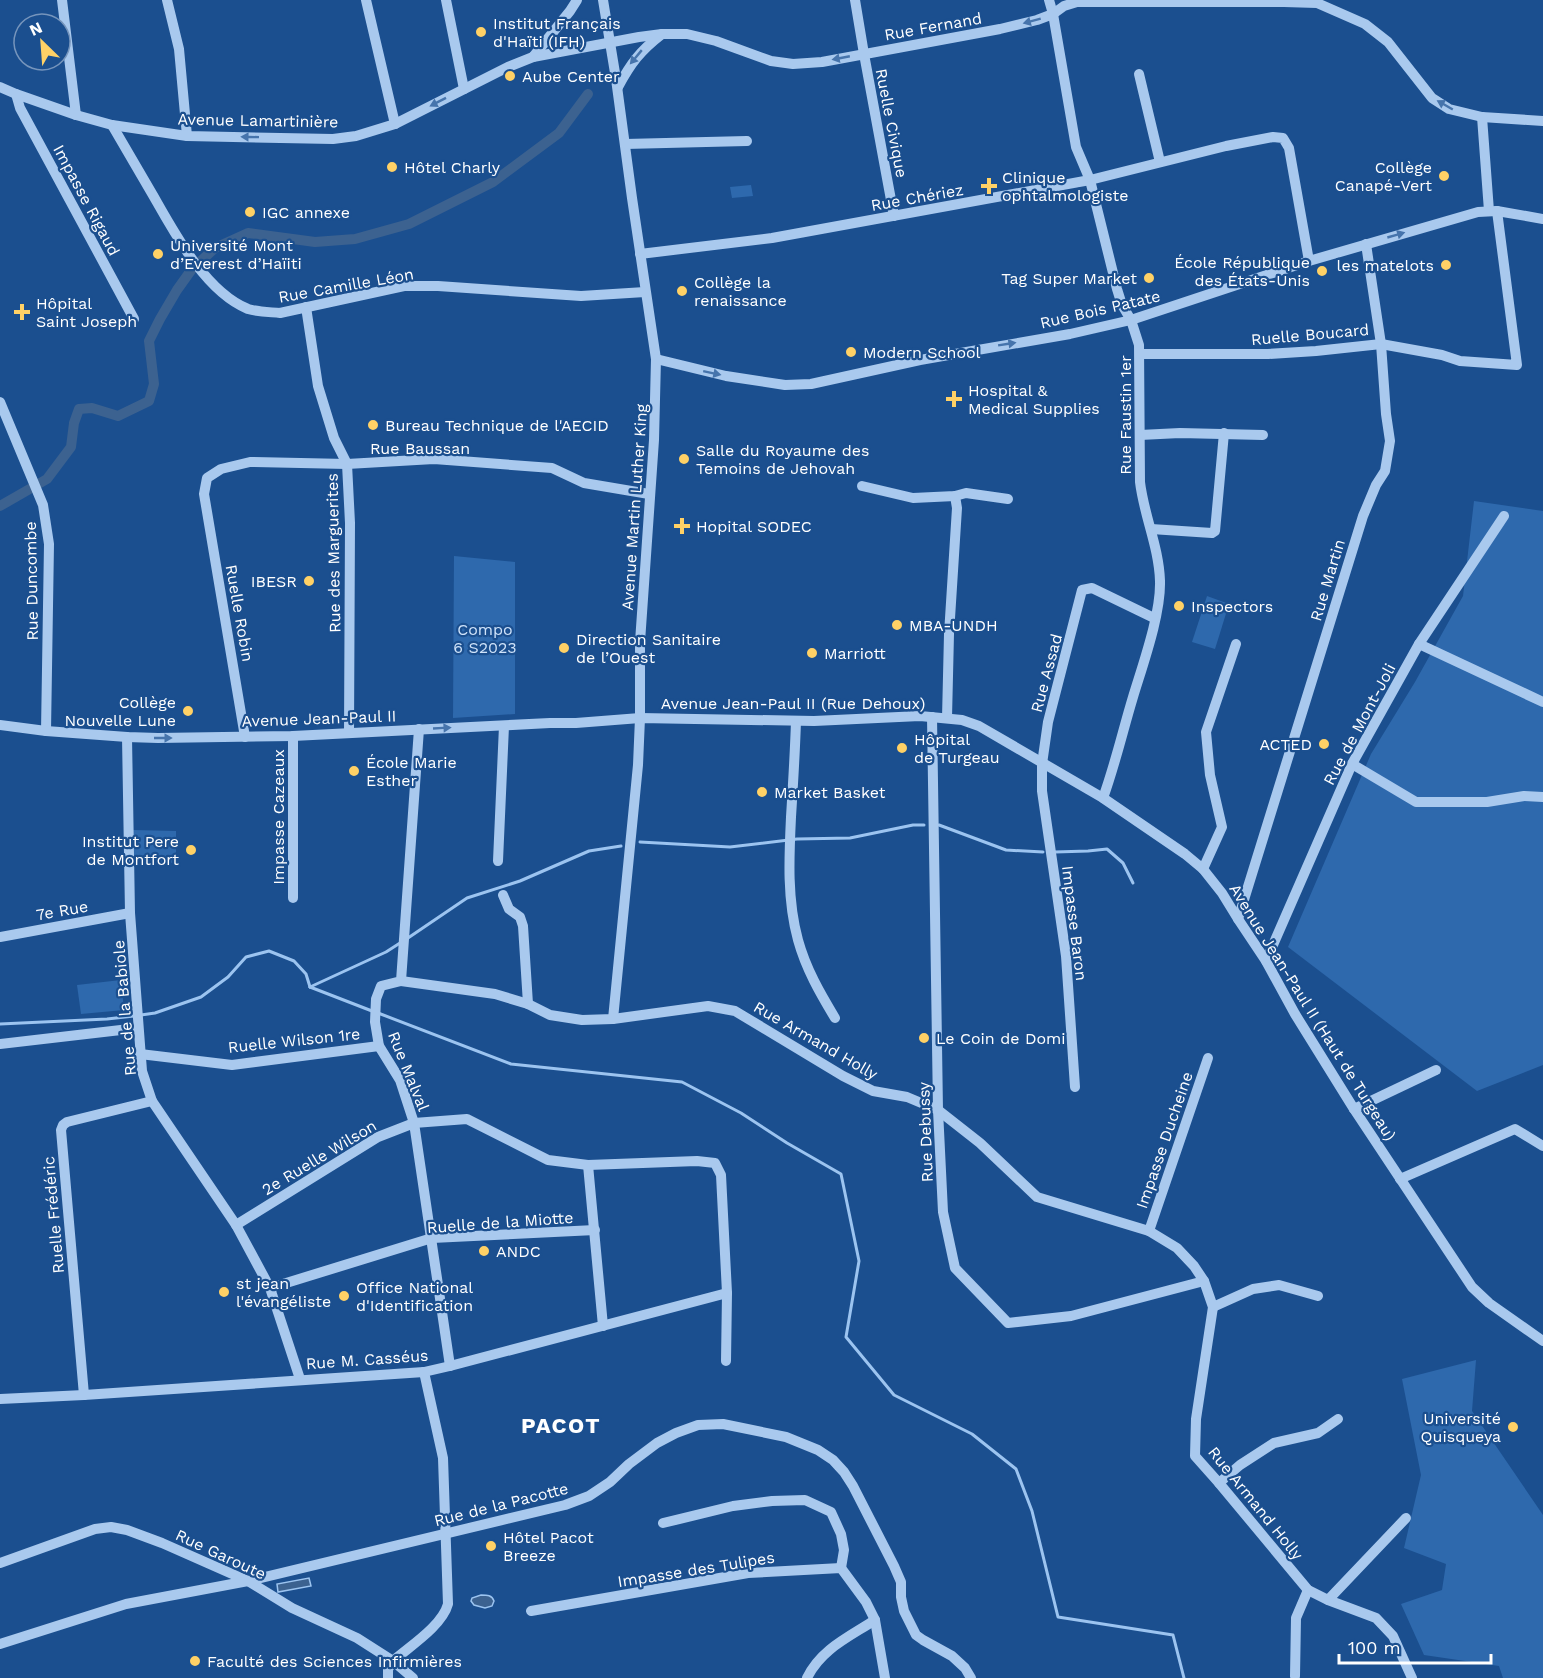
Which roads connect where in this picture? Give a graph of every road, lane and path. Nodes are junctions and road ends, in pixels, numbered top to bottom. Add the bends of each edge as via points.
1 (62, 0) edge
2 (167, 0) edge
3 (366, 0) edge
4 (446, 0) edge
5 (577, 0) edge
6 (603, 0) edge
7 (855, 0) edge
8 (1049, 0) edge
9 (1317, 2) edge
10 (1053, 14) junction
11 (662, 34) junction
12 (611, 42) junction
13 (864, 54) junction
14 (532, 57) junction
15 (1139, 74) dead end
16 (0, 87) edge
17 (618, 87) junction
18 (464, 89) junction
19 (16, 94) junction
20 (76, 115) junction
21 (1482, 117) junction
22 (1543, 121) edge
23 (112, 124) junction
24 (395, 124) junction
25 (187, 136) junction
26 (747, 141) dead end
27 (625, 144) junction
28 (1160, 162) junction
29 (1090, 180) junction
30 (1493, 211) junction
31 (894, 216) junction
32 (1543, 219) edge
33 (1366, 244) junction
34 (640, 254) junction
35 (1309, 261) junction
36 (645, 291) junction
37 (306, 307) junction
38 (134, 319) dead end
39 (1131, 320) junction
40 (1381, 344) junction
41 (1140, 354) junction
42 (656, 359) junction
43 (0, 402) edge
44 (1224, 433) junction
45 (1140, 435) junction
46 (1263, 435) dead end
47 (347, 464) junction
48 (862, 486) dead end
49 (204, 494) joint
50 (650, 494) junction
51 (955, 496) junction
52 (1008, 499) dead end
53 (1504, 516) dead end
54 (1151, 529) junction
55 (1154, 618) junction
56 (1236, 644) dead end
57 (1419, 644) junction
58 (1543, 702) edge
59 (932, 717) junction
60 (640, 718) junction
61 (947, 718) junction
62 (796, 721) junction
63 (0, 726) edge
64 (504, 726) junction
65 (419, 729) junction
66 (46, 731) junction
67 (349, 733) junction
68 (292, 736) junction
69 (127, 737) junction
70 (245, 737) junction
71 (1042, 764) junction
72 (1352, 764) junction
73 (1543, 797) edge
74 (1103, 798) junction
75 (498, 861) dead end
76 (1203, 869) junction
77 (503, 895) dead end
78 (293, 898) dead end
79 (130, 913) junction
80 (1238, 919) junction
81 (0, 937) edge
82 (1266, 961) junction
83 (401, 981) junction
84 (528, 1004) junction
85 (835, 1018) dead end
86 (613, 1019) junction
87 (139, 1025) junction
88 (0, 1044) edge
89 (379, 1046) junction
90 (140, 1054) junction
91 (1208, 1058) dead end
92 (1436, 1070) dead end
93 (1076, 1087) dead end
94 (152, 1101) junction
95 (1354, 1109) junction
96 (938, 1110) junction
97 (414, 1123) junction
98 (1543, 1146) edge
99 (588, 1165) junction
100 (1400, 1179) junction
101 (236, 1225) junction
102 (595, 1230) junction
103 (1149, 1232) junction
104 (432, 1238) junction
105 (1204, 1281) junction
106 (270, 1288) junction
107 (727, 1293) junction
108 (1318, 1296) dead end
109 (1213, 1308) junction
110 (603, 1326) junction
111 (1540, 1335) edge
112 (726, 1361) dead end
113 (450, 1366) junction
114 (424, 1371) junction
115 (300, 1379) junction
116 (84, 1395) junction
117 (0, 1399) edge
118 (1338, 1419) dead end
119 (1219, 1483) junction
120 (1406, 1518) dead end
121 (663, 1523) dead end
122 (445, 1534) junction
123 (0, 1563) edge
124 (841, 1568) junction
125 (248, 1581) junction
126 (1308, 1590) junction
127 (1328, 1600) junction
128 (531, 1611) dead end
129 (875, 1620) junction
130 (0, 1644) edge
131 (393, 1661) junction
132 (1295, 1676) dead end
133 (388, 1678) edge
134 (413, 1678) edge
135 (807, 1678) edge
136 (885, 1678) edge
137 (971, 1678) edge
138 (1412, 1678) edge

1 - 20 street
2 - 25 street via 179,49
3 - 24 street
4 - 18 street
5 - 14 street
6 - 12 street, Avenue Martin Luther King
7 - 13 street, Ruelle Civique
8 - 10 street, Rue Faustin 1er
9 - 10 street, Rue Fernand via 1077,2
21 -> 9 street, Rue Fernand via 1440,104 1384,39 1359,21
10 -> 13 street, Rue Fernand via 1000,29
10 - 29 street, Rue Faustin 1er via 1076,147
11 - 12 street, Rue Fernand
13 -> 11 street, Rue Fernand via 793,64 771,61 687,34
11 -> 17 street via 629,65
12 - 14 street, Avenue Lamartinière
12 - 17 street, Avenue Martin Luther King
13 - 31 street, Ruelle Civique
14 - 18 street, Avenue Lamartinière
15 - 28 street
16 - 19 street, Avenue Lamartinière
17 - 27 street, Avenue Martin Luther King
18 -> 24 street, Avenue Lamartinière
19 - 20 street, Avenue Lamartinière
19 - 38 street, Impasse Rigaud
20 - 23 street, Avenue Lamartinière
21 - 22 street, Rue Fernand
21 - 30 street
23 - 25 street, Avenue Lamartinière
23 - 37 street, Rue Camille Léon via 184,249 216,287 248,309 280,313
24 -> 25 street, Avenue Lamartinière via 333,139
26 - 27 street
27 - 34 street, Avenue Martin Luther King
28 - 29 street, Rue Chériez
28 - 35 street, Rue Chériez via 1226,146 1283,138 1289,148
29 - 31 street, Rue Chériez
29 - 39 street, Rue Faustin 1er via 1117,289
30 - 32 street, Rue Bois Patate
33 -> 30 street, Rue Bois Patate
30 - 40 street, Ruelle Boucard via 1517,364 1460,361
31 - 34 street, Rue Chériez via 772,238
33 - 35 street, Rue Bois Patate
33 - 40 street, Rue Martin
34 - 36 street, Avenue Martin Luther King
35 - 39 street, Rue Bois Patate
36 - 37 street, Rue Camille Léon via 581,296 404,286
36 - 42 street, Avenue Martin Luther King
37 - 47 street, Rue des Marguerites via 318,386 334,438
39 - 41 street, Rue Faustin 1er
42 -> 39 street, Rue Bois Patate via 726,376 785,385 811,384
40 - 41 street, Ruelle Boucard via 1268,354
40 - 80 street, Rue Martin via 1390,441 1385,471 1363,516
41 - 45 street, Rue Faustin 1er
42 - 50 street, Avenue Martin Luther King
43 - 66 street, Rue Duncombe via 43,505 49,544
44 - 45 street
44 - 46 street
44 - 54 street via 1215,531
45 - 54 street, Rue Faustin 1er via 1142,494
47 - 49 street, Rue Baussan via 250,462 221,469 207,478
47 - 50 street, Rue Baussan via 434,459 552,468 584,483
47 - 67 street, Rue des Marguerites
48 - 51 street via 913,498
49 - 70 street, Ruelle Robin
50 - 60 street, Avenue Martin Luther King via 640,642
51 - 52 street via 966,493
51 - 61 street
53 - 57 street, Rue de Mont-Joli
54 - 55 street, Rue Faustin 1er via 1159,572
55 - 71 street, Rue Assad via 1092,588 1082,590 1048,722
55 - 74 street, Rue Faustin 1er
56 - 76 street via 1206,732 1210,775 1222,827
57 - 58 street
57 - 72 street, Rue de Mont-Joli
59 - 61 street, Avenue Jean-Paul II (Rue Dehoux)
59 - 62 street, Avenue Jean-Paul II (Rue Dehoux)
59 - 96 street, Rue Debussy
60 - 62 street, Avenue Jean-Paul II (Rue Dehoux)
60 - 64 street, Avenue Jean-Paul II
60 - 86 street, Avenue Martin Luther King
61 - 71 street, Avenue Jean-Paul II (Haut de Turgeau) via 979,726
62 - 85 street via 790,842 793,917 814,984
63 - 66 street, Avenue Jean-Paul II
65 -> 64 street, Avenue Jean-Paul II
64 - 75 street
65 - 67 street, Avenue Jean-Paul II
65 - 83 street
66 - 69 street, Avenue Jean-Paul II
67 - 68 street, Avenue Jean-Paul II
68 - 70 street, Avenue Jean-Paul II
68 - 78 street, Impasse Cazeaux
69 -> 70 street, Avenue Jean-Paul II
69 - 79 street, Rue de la Babiole
71 - 74 street, Avenue Jean-Paul II (Haut de Turgeau)
71 - 93 street, Impasse Baron via 1042,791 1066,956
72 - 73 street via 1416,802
72 - 82 street, Rue de Mont-Joli
74 - 76 street, Avenue Jean-Paul II (Haut de Turgeau)
76 - 80 street, Avenue Jean-Paul II (Haut de Turgeau)
77 - 84 street via 523,926
79 - 81 street, 7e Rue
79 - 87 street, Rue de la Babiole
80 - 82 street, Avenue Jean-Paul II (Haut de Turgeau)
82 - 95 street, Avenue Jean-Paul II (Haut de Turgeau)
83 - 84 street, Rue Armand Holly via 495,994
83 - 89 street, Rue Malval via 381,986 376,999
84 - 86 street, Rue Armand Holly via 550,1015
86 - 96 street, Rue Armand Holly via 708,1006 735,1011 873,1091 907,1097
87 - 88 street
87 - 90 street, Rue de la Babiole
89 - 90 street, Ruelle Wilson 1re via 232,1065
89 - 97 street, Rue Malval via 400,1080
90 - 94 street, Rue de la Babiole
91 - 103 street, Impasse Ducheine
92 - 95 street
94 - 101 street, Rue de la Babiole
94 - 116 street, Ruelle Frédéric via 67,1122 61,1130
95 - 100 street, Avenue Jean-Paul II (Haut de Turgeau)
96 - 103 street, Rue Armand Holly via 1037,1197
96 - 105 street, Rue Debussy via 943,1212 955,1268 1008,1323 1071,1316
97 - 99 street, 2e Ruelle Wilson via 467,1119 548,1160
97 - 101 street, 2e Ruelle Wilson via 378,1137
97 - 104 street, Rue Malval
98 - 100 street via 1515,1129
99 - 102 street
99 - 107 street, 2e Ruelle Wilson via 715,1163 721,1175
100 - 111 street, Avenue Jean-Paul II (Haut de Turgeau) via 1472,1287 1489,1303
101 - 106 street, Rue de la Babiole
102 - 104 street, Ruelle de la Miotte
102 - 110 street
103 - 105 street, Rue Armand Holly via 1177,1248
104 - 106 street, Ruelle de la Miotte
104 - 113 street, Rue Malval
105 - 109 street, Rue Armand Holly
106 - 115 street, Rue de la Babiole
107 - 110 street, Rue M. Casséus
107 - 112 street, 2e Ruelle Wilson
108 - 109 street via 1279,1285 1253,1289
109 - 119 street, Rue Armand Holly via 1196,1419 1195,1456
110 - 113 street, Rue M. Casséus
113 - 114 street, Rue M. Casséus
114 - 115 street, Rue M. Casséus
114 - 122 street via 443,1458
115 - 116 street, Rue M. Casséus
116 - 117 street, Rue M. Casséus
118 - 119 street via 1318,1432 1274,1443
119 - 126 street, Rue Armand Holly
120 - 127 street
121 - 124 street via 733,1506 805,1500 831,1512 844,1550
122 - 125 street, Rue de la Pacotte
122 - 131 street via 446,1612
122 - 137 street, Rue de la Pacotte via 589,1496 657,1443 698,1425 723,1424 786,1437 818,1450 844,1472 894,1566 901,1582 904,1611 916,1635 952,1656
123 - 125 street, Rue Garoute via 95,1529 111,1527 162,1543
124 - 128 street, Impasse des Tulipes via 748,1574
124 - 129 street
125 - 130 street, Rue de la Pacotte via 126,1604
125 - 131 street, Rue Garoute
126 - 127 street, Rue Armand Holly
126 - 132 street via 1296,1618
127 - 138 street, Rue Armand Holly via 1376,1618 1393,1636
129 - 135 street via 826,1651
129 - 136 street
131 - 133 street
131 - 134 street, Rue Garoute

